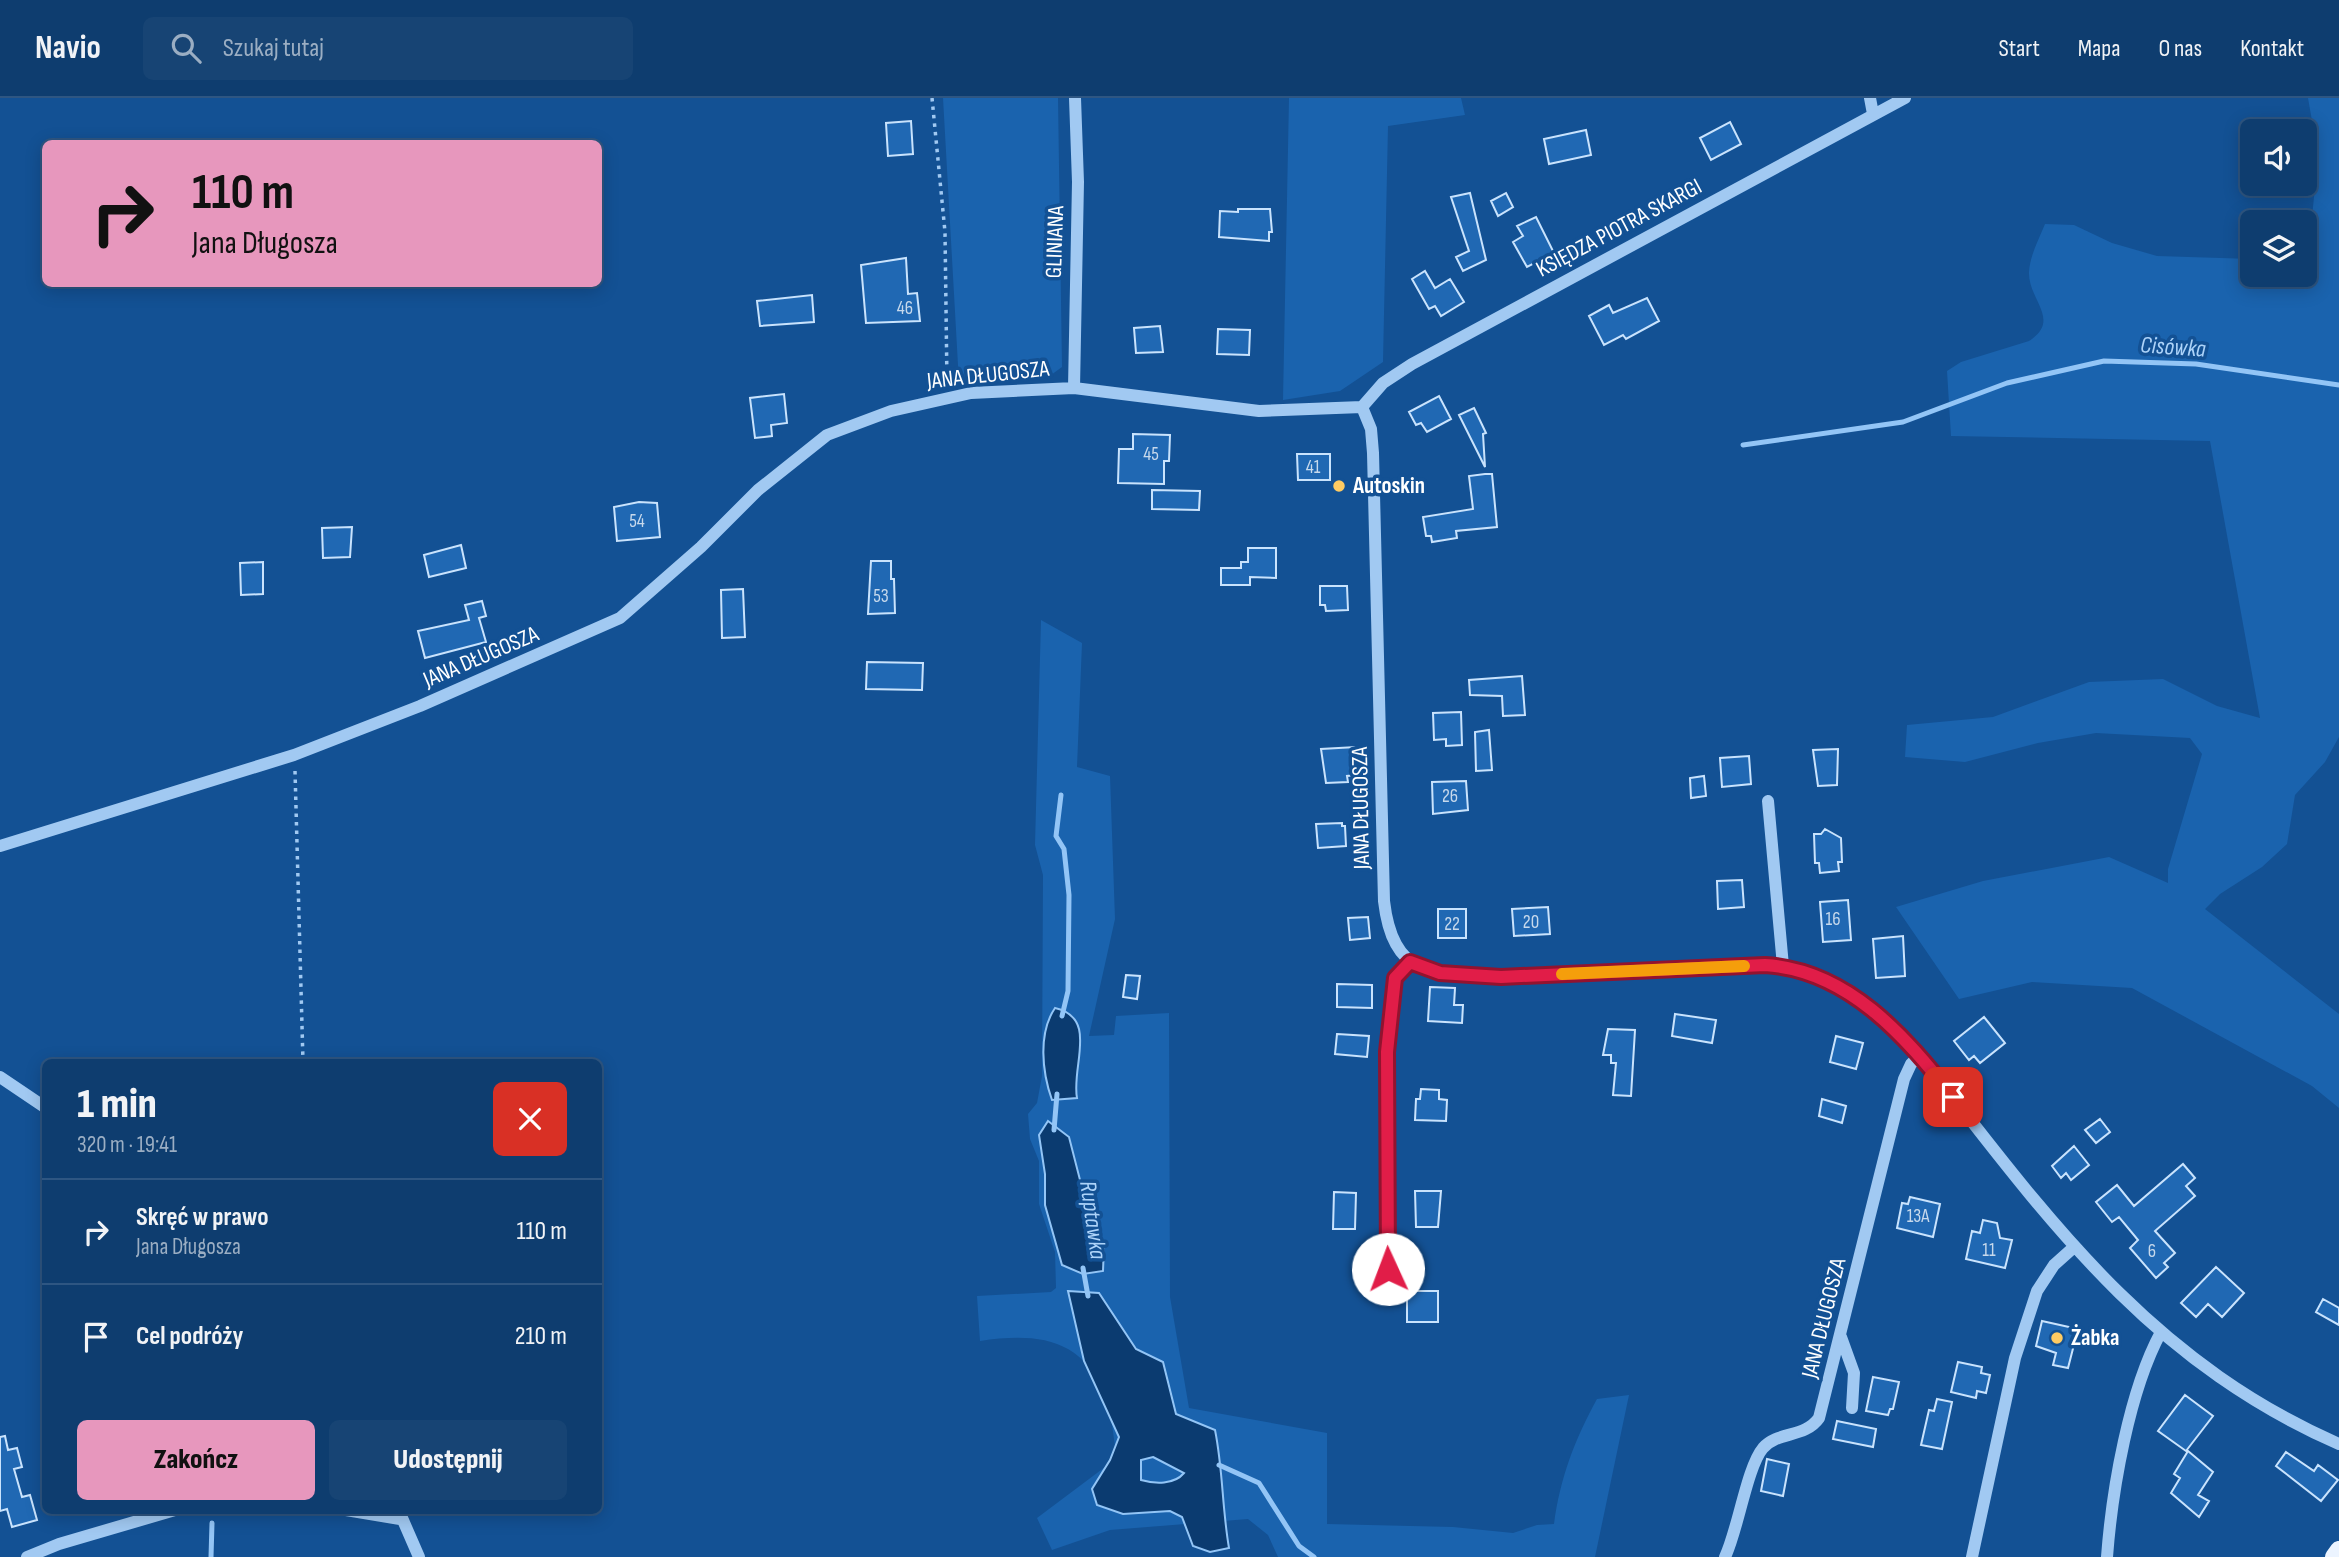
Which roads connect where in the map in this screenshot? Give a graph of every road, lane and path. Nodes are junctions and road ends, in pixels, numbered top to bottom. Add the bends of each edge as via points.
1 (932, 98) edge
2 (1075, 98) edge
3 (1870, 98) edge
4 (1905, 98) edge
5 (1873, 114) junction
6 (1074, 388) junction
7 (947, 396) junction
8 (1362, 407) junction
9 (294, 755) junction
10 (1768, 801) dead end
11 (0, 846) edge
12 (1410, 962) junction
13 (1783, 966) junction
14 (1920, 1055) junction
15 (303, 1059) edge
16 (0, 1077) edge
17 (42, 1105) edge
18 (2073, 1248) junction
19 (1390, 1291) dead end
20 (2161, 1332) junction
21 (1841, 1337) junction
22 (1852, 1408) dead end
23 (2339, 1444) edge
24 (161, 1514) edge
25 (399, 1514) edge
26 (1976, 1539) junction
27 (2339, 1550) edge
28 (27, 1557) edge
29 (419, 1557) edge
30 (1725, 1557) edge
31 (1972, 1557) edge
32 (1978, 1557) edge
33 (2107, 1557) edge
34 (2334, 1557) edge

1 - 7 path via 944,232
2 - 6 street, GLINIANA
3 - 5 street
4 - 5 street, KSIĘDZA PIOTRA SKARGI
5 - 8 street, KSIĘDZA PIOTRA SKARGI via 1412,364 1383,383
6 - 7 street, JANA DŁUGOSZA
6 - 8 street, JANA DŁUGOSZA via 1259,411
7 - 9 street, JANA DŁUGOSZA via 827,435 758,490 620,618
8 - 12 street, JANA DŁUGOSZA via 1371,429 1373,453 1384,901 1393,942
9 - 11 street, JANA DŁUGOSZA
9 - 15 path
10 - 13 street
12 - 13 street via 1440,973 1501,977
12 - 19 street via 1395,978 1387,1052
13 - 14 street via 1857,998
14 - 18 street
14 - 21 street, JANA DŁUGOSZA via 1904,1079
16 - 17 street
18 - 20 street
18 - 26 street via 2054,1265 2037,1291 2015,1358
20 - 23 street via 2239,1393
20 - 33 street via 2148,1356 2133,1407 2109,1522
21 - 22 street via 1854,1373
21 - 30 street, JANA DŁUGOSZA via 1819,1418 1804,1431 1771,1442 1761,1451
24 - 28 street
25 - 29 street
26 - 31 street
26 - 32 street
27 - 34 main road

